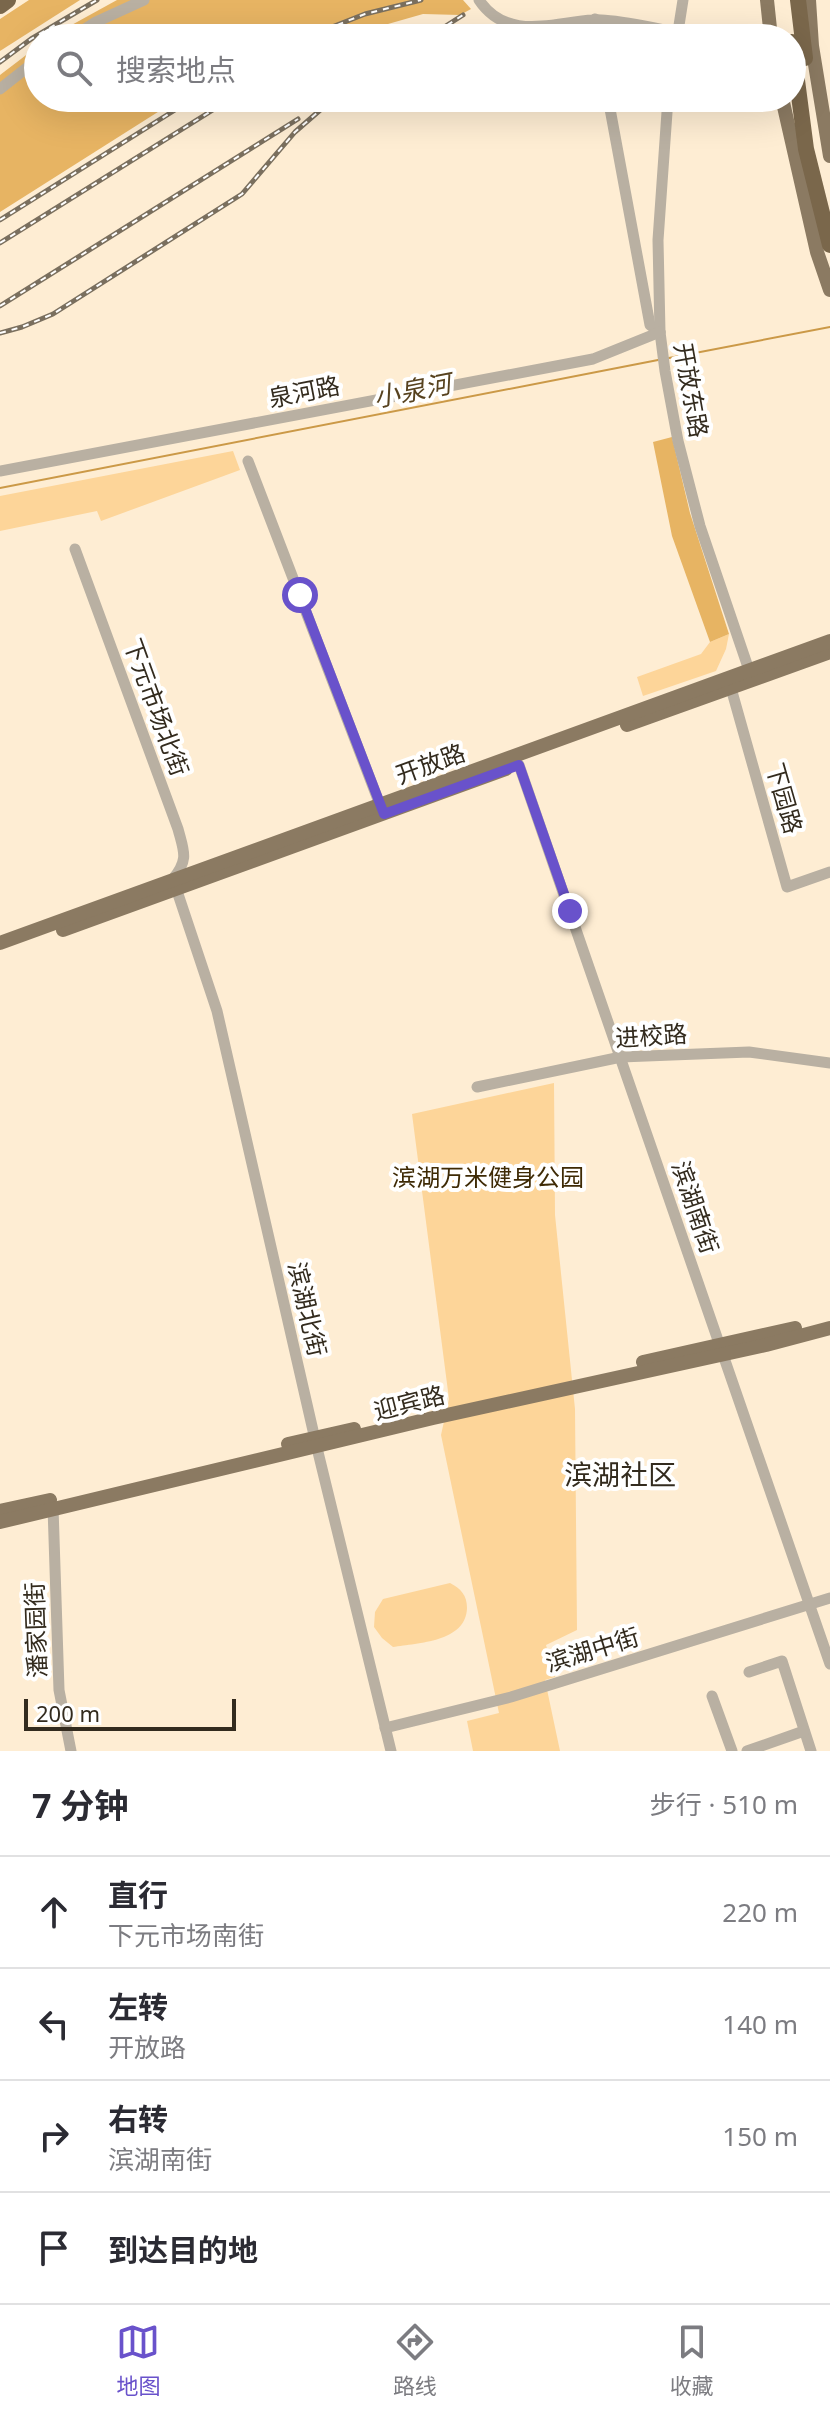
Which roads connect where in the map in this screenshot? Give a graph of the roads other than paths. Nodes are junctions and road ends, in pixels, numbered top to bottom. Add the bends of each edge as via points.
1 (8, 0) edge
2 (144, 0) edge
3 (479, 0) edge
4 (683, 0) edge
5 (767, 0) edge
6 (787, 0) edge
7 (798, 0) edge
8 (809, 0) edge
9 (0, 6) edge
10 (595, 19) junction
11 (93, 24) edge
12 (513, 24) edge
13 (567, 24) edge
14 (596, 24) edge
15 (622, 24) edge
16 (679, 24) edge
17 (770, 24) edge
18 (790, 24) edge
19 (801, 24) edge
20 (806, 67) edge
21 (24, 70) edge
22 (0, 89) edge
23 (806, 101) edge
24 (830, 107) edge
25 (611, 112) edge
26 (666, 112) edge
27 (785, 112) edge
28 (801, 112) edge
29 (830, 156) edge
30 (830, 201) edge
31 (830, 245) edge
32 (830, 290) edge
33 (660, 337) junction
34 (248, 461) dead end
35 (0, 471) edge
36 (75, 549) dead end
37 (830, 641) edge
38 (830, 652) edge
39 (750, 675) junction
40 (729, 682) junction
41 (519, 765) junction
42 (382, 809) junction
43 (830, 872) edge
44 (174, 884) junction
45 (0, 943) edge
46 (0, 952) edge
47 (621, 1057) junction
48 (830, 1063) edge
49 (477, 1087) dead end
50 (830, 1320) edge
51 (830, 1328) edge
52 (721, 1349) junction
53 (316, 1443) junction
54 (53, 1507) junction
55 (0, 1511) edge
56 (0, 1522) edge
57 (830, 1598) edge
58 (809, 1604) junction
59 (830, 1664) edge
60 (749, 1672) dead end
61 (712, 1696) dead end
62 (385, 1728) junction
63 (804, 1731) junction
64 (71, 1751) edge
65 (391, 1751) edge
66 (732, 1751) edge
67 (747, 1751) edge
68 (811, 1751) edge

1 - 9 highway
2 - 11 street
3 - 12 street
4 - 16 street
5 - 17 main road
6 - 18 highway
7 - 19 highway
8 - 29 main road
10 - 13 street
10 - 14 street
10 - 15 street
20 - 30 highway via 815,142
21 - 22 street
23 - 24 street
25 - 33 street via 650,325
26 - 33 street, 开放东路 via 658,240
27 - 32 main road
28 - 31 highway
33 - 35 street, 泉河路 via 593,359
33 - 39 street, 开放东路 via 700,526
34 - 42 street
36 - 44 street, 下元市场北街 via 178,829 185,857
37 - 39 main road, 开放路
38 - 39 main road, 开放路
39 - 40 main road, 开放路
40 - 41 main road, 开放路
40 - 42 main road, 开放路 via 658,702
40 - 43 street, 下园路 via 787,887
41 - 42 main road, 开放路
41 - 47 street, 滨湖南街
42 - 44 main road, 开放路
44 - 45 main road, 开放路
44 - 46 main road, 开放路
44 - 53 street, 滨湖北街 via 217,1011
47 - 48 street, 进校路 via 749,1052
47 - 49 street, 进校路
47 - 52 street, 滨湖南街
50 - 52 main road, 迎宾路
51 - 52 main road, 迎宾路
52 - 53 main road, 迎宾路
52 - 58 street, 滨湖南街
53 - 54 main road, 迎宾路
53 - 55 main road, 迎宾路
53 - 62 street, 滨湖北街
54 - 56 main road, 迎宾路
54 - 64 street, 潘家园街 via 59,1690
57 - 58 street, 滨湖中街
58 - 59 street, 滨湖南街
58 - 62 street, 滨湖中街 via 511,1697
60 - 63 street via 782,1661
61 - 66 street
62 - 65 street, 滨湖北街
63 - 67 street
63 - 68 street

